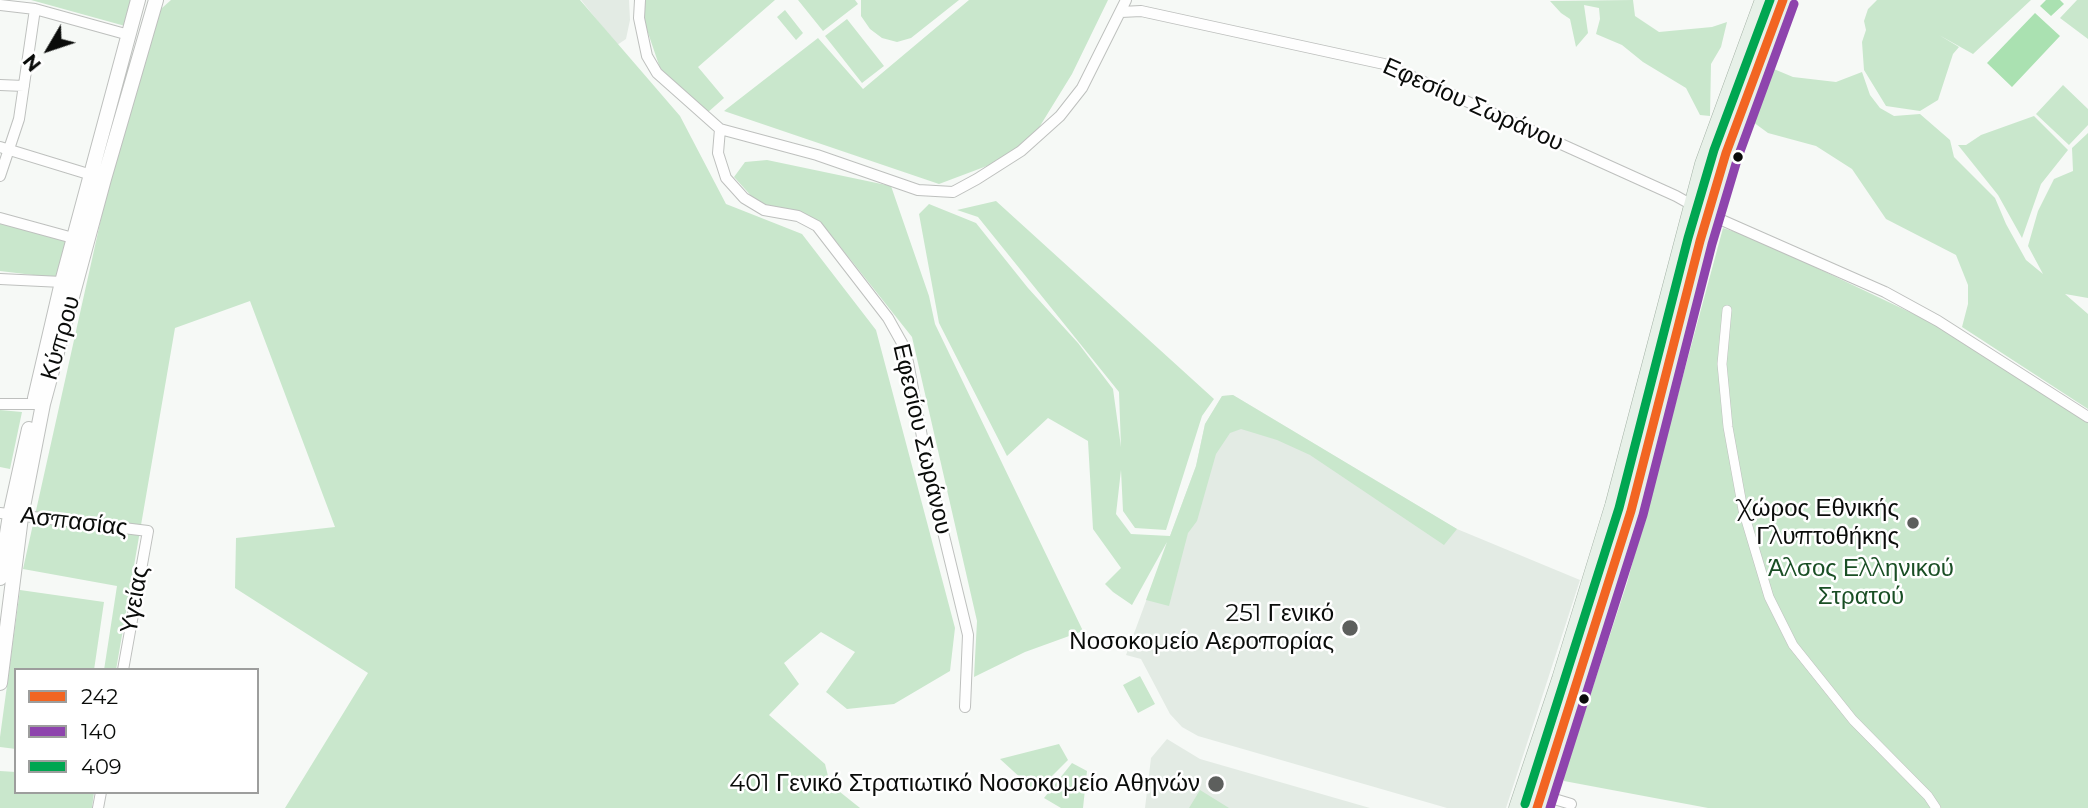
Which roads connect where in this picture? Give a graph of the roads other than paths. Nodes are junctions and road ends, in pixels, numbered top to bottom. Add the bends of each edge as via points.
1 (138, 0) edge
2 (156, 0) edge
3 (640, 0) edge
4 (1126, 0) edge
5 (1764, 0) edge
6 (1783, 0) edge
7 (0, 5) edge
8 (35, 9) junction
9 (1121, 12) junction
10 (130, 35) junction
11 (0, 85) edge
12 (24, 86) junction
13 (720, 129) junction
14 (5, 148) edge
15 (0, 176) edge
16 (98, 177) junction
17 (1700, 210) junction
18 (0, 218) edge
19 (74, 238) junction
20 (0, 279) edge
21 (69, 284) junction
22 (1727, 310) dead end
23 (0, 404) edge
24 (38, 405) junction
25 (2088, 417) edge
26 (11, 515) edge
27 (148, 531) joint
28 (0, 579) edge
29 (5, 607) edge
30 (123, 668) edge
31 (0, 680) edge
32 (965, 706) dead end
33 (1539, 801) edge
34 (1571, 807) edge
35 (1518, 808) edge
36 (1936, 808) edge

1 - 10 street, Κύπρου
2 - 16 street, Κύπρου
3 - 13 street via 647,56 657,73
4 - 9 street
5 - 17 main road via 1711,143
6 - 17 main road via 1728,149
7 - 8 street
8 - 10 street
8 - 12 street
9 - 13 street via 1082,88 1060,116 1021,150 953,192 918,190 817,155
9 - 17 street, Εφεσίου Σωράνου via 1141,10 1384,64
10 - 16 street, Κύπρου
11 - 12 street
12 - 14 street via 19,119
13 - 32 street, Εφεσίου Σωράνου via 718,153 726,178 744,198 764,210 798,216 817,226 902,343 968,635
14 - 15 street
14 - 16 street
16 - 19 street, Κύπρου
16 - 21 street, Κύπρου
17 - 25 street, Εφεσίου Σωράνου via 1885,292
17 - 33 main road via 1631,511
17 - 35 main road via 1614,506
18 - 19 street
19 - 21 street, Κύπρου
20 - 21 street
21 - 24 street, Κύπρου
22 - 36 street via 1722,364 1728,427 1743,510 1769,597 1793,645 1853,720
23 - 24 street
24 - 26 street, Κύπρου
26 - 27 street, Ασπασίας
26 - 28 street, Κύπρου
26 - 29 street, Κύπρου
27 - 30 street, Υγείας
29 - 31 street, Κύπρου
33 - 34 street

